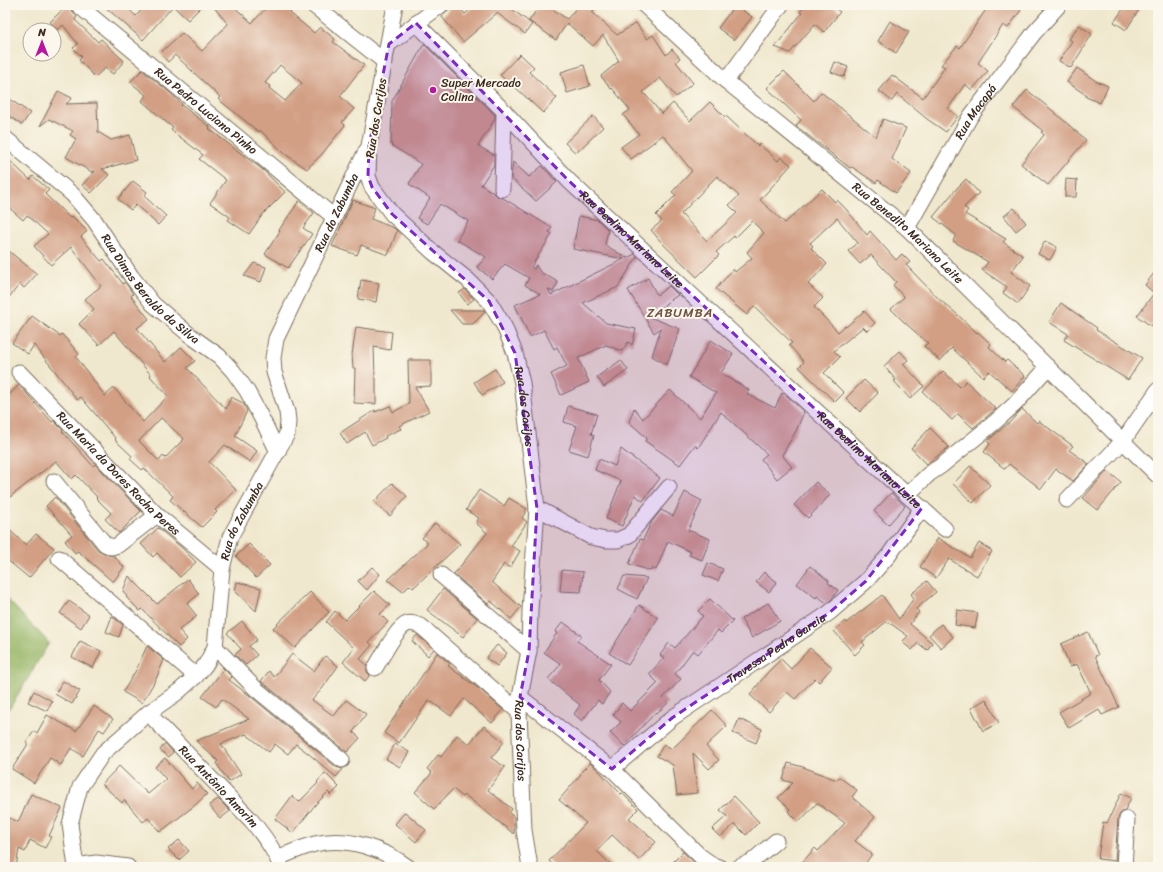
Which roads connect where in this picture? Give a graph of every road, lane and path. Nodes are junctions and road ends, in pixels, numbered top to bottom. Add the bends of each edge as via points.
1 (78, 5) edge
2 (313, 5) edge
3 (395, 5) edge
4 (441, 5) edge
5 (644, 5) edge
6 (781, 5) edge
7 (1059, 5) edge
8 (416, 23) junction
9 (389, 44) junction
10 (385, 62) junction
11 (726, 81) junction
12 (504, 111) junction
13 (5, 138) edge
14 (368, 146) junction
15 (502, 189) dead end
16 (334, 217) junction
17 (907, 228) junction
18 (1048, 367) junction
19 (19, 372) dead end
20 (1158, 390) edge
21 (1123, 441) junction
22 (278, 452) junction
23 (1158, 476) edge
24 (54, 481) dead end
25 (669, 487) dead end
26 (907, 495) junction
27 (1067, 500) dead end
28 (537, 508) junction
29 (922, 508) junction
30 (157, 515) junction
31 (945, 529) dead end
32 (59, 558) dead end
33 (222, 569) junction
34 (441, 575) dead end
35 (215, 647) junction
36 (528, 651) junction
37 (375, 668) dead end
38 (196, 676) junction
39 (520, 697) junction
40 (519, 712) junction
41 (148, 713) junction
42 (342, 760) dead end
43 (612, 769) junction
44 (1127, 819) dead end
45 (776, 841) dead end
46 (279, 862) edge
47 (76, 866) edge
48 (128, 867) edge
49 (408, 867) edge
50 (530, 867) edge
51 (719, 867) edge
52 (739, 867) edge
53 (1124, 867) edge

1 - 16 street, Rua Pedro Luciano Pinho
2 - 10 street
3 - 9 street, Rua dos Carijos
4 - 8 street
5 - 11 street, Rua Benedito Mariano Leite
6 - 11 street
7 - 17 street, Rua Macapá via 1034,33 970,117
8 - 9 street
8 - 12 street, Rua Deolino Mariano Leite
9 - 10 street, Rua dos Carijos
10 - 14 street, Rua dos Carijos
11 - 17 street, Rua Benedito Mariano Leite
12 - 15 street
12 - 26 street, Rua Deolino Mariano Leite via 569,182
13 - 22 street, Rua Dimas Beraldo da Silva via 72,194 95,221 131,276 154,304 219,356 233,371 247,391
14 - 16 street, Rua do Zabumba
14 - 28 street, Rua dos Carijos via 368,176 372,187 392,214 489,300 504,326 516,353 522,383
16 - 22 street, Rua do Zabumba via 276,339 272,358 274,372 288,421 287,434
17 - 18 street, Rua Benedito Mariano Leite
18 - 21 street, Rua Benedito Mariano Leite
18 - 26 street via 1015,404
19 - 30 street, Rua Maria da Dores Rocha Peres
20 - 21 street
21 - 23 street, Rua Benedito Mariano Leite
21 - 27 street
22 - 33 street, Rua do Zabumba via 230,537
24 - 30 street via 105,544 112,547
25 - 28 street via 629,535 618,540 591,537
26 - 29 street, Rua Deolino Mariano Leite
28 - 36 street, Rua dos Carijos
29 - 31 street, Rua Deolino Mariano Leite
29 - 43 street, Travessa Pedro Garcia via 889,555 866,581 829,613 672,718
30 - 33 street, Rua Maria da Dores Rocha Peres
32 - 38 street
33 - 35 street, Rua do Zabumba
34 - 36 street
35 - 38 street, Rua do Zabumba
35 - 42 street via 256,689
36 - 39 street, Rua dos Carijos
37 - 40 street via 397,632 406,624 414,624 422,627
38 - 41 street, Rua do Zabumba
39 - 40 street, Rua dos Carijos
39 - 43 street
40 - 50 street, Rua dos Carijos via 524,830
41 - 46 street, Rua Antônio Amorim via 251,820 266,838
41 - 47 street, Rua do Zabumba via 103,753 80,786 70,824
43 - 51 street via 700,856
44 - 53 street
45 - 52 street via 751,862
46 - 49 street via 315,844 335,842 372,848 396,858
47 - 48 street via 96,863

